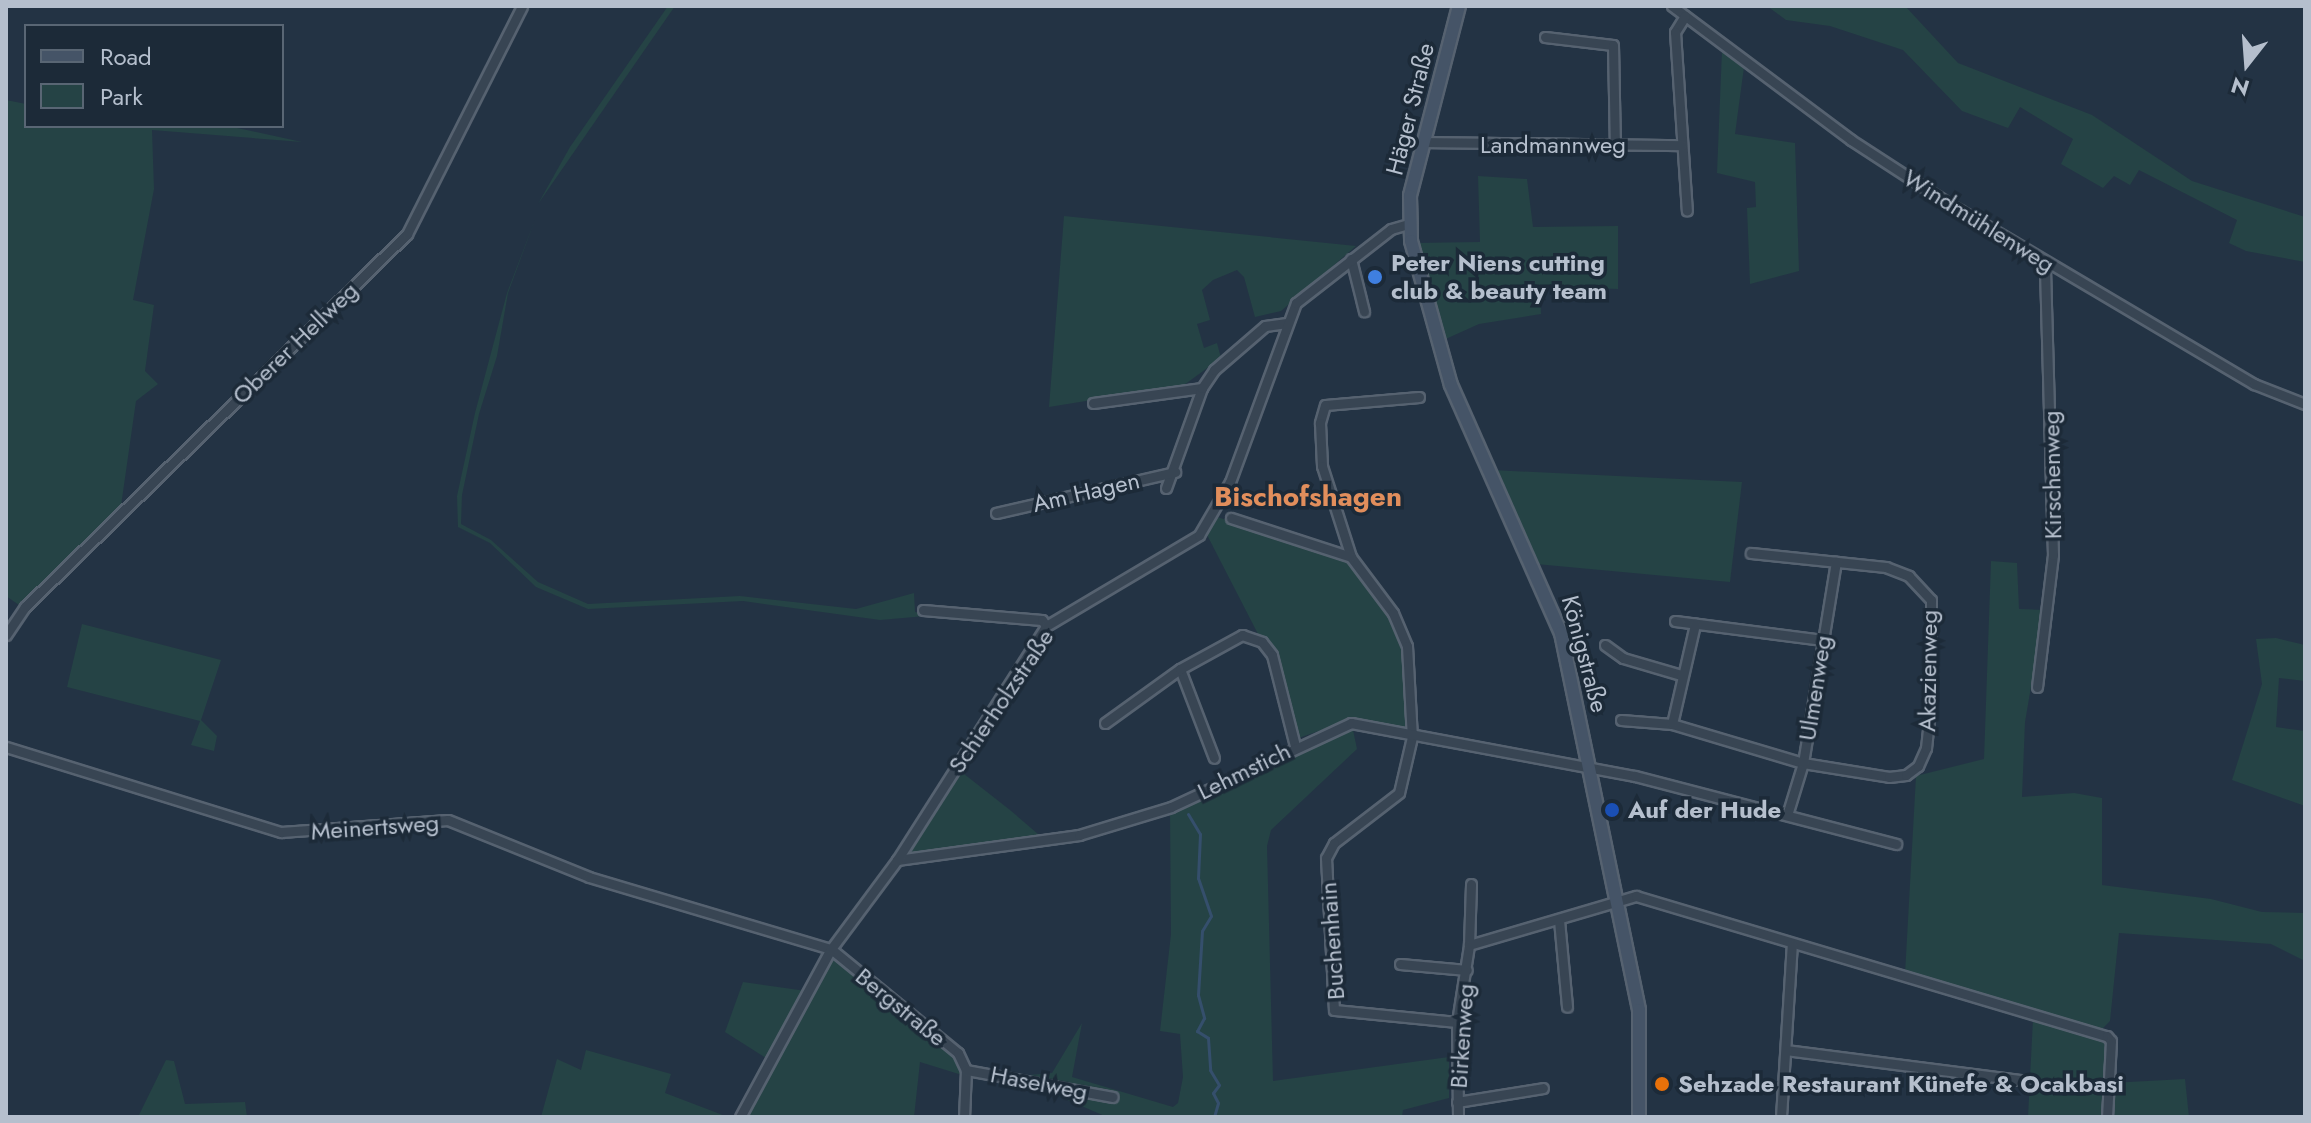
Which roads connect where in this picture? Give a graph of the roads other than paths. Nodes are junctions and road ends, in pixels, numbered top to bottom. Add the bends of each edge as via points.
1 (522, 6) edge
2 (1459, 6) edge
3 (1672, 6) edge
4 (1685, 16) junction
5 (1545, 37) dead end
6 (1424, 142) junction
7 (1615, 145) junction
8 (1682, 145) junction
9 (1687, 211) dead end
10 (1408, 224) junction
11 (1351, 259) junction
12 (2045, 262) junction
13 (1364, 311) dead end
14 (1287, 323) junction
15 (1202, 388) junction
16 (1419, 397) dead end
17 (1093, 403) dead end
18 (2305, 404) edge
19 (1175, 472) junction
20 (1166, 488) dead end
21 (996, 513) dead end
22 (1231, 518) dead end
23 (1751, 553) dead end
24 (1351, 557) junction
25 (1836, 562) junction
26 (923, 610) dead end
27 (1675, 621) dead end
28 (1695, 624) junction
29 (1046, 626) junction
30 (6, 635) edge
31 (1823, 640) junction
32 (1605, 645) dead end
33 (1180, 669) junction
34 (1681, 675) junction
35 (2037, 687) dead end
36 (1621, 720) dead end
37 (1105, 723) dead end
38 (1672, 724) junction
39 (1412, 737) junction
40 (1295, 746) junction
41 (6, 747) edge
42 (1214, 758) dead end
43 (1803, 763) junction
44 (1591, 769) junction
45 (1788, 812) junction
46 (1896, 844) dead end
47 (897, 860) junction
48 (1471, 884) dead end
49 (1617, 900) junction
50 (1559, 920) junction
51 (1792, 944) junction
52 (1469, 945) junction
53 (831, 949) junction
54 (1400, 964) dead end
55 (1467, 970) junction
56 (1567, 1007) dead end
57 (1457, 1022) junction
58 (1786, 1050) junction
59 (966, 1070) junction
60 (2027, 1081) dead end
61 (1543, 1088) dead end
62 (1113, 1097) dead end
63 (1457, 1102) junction
64 (740, 1117) edge
65 (964, 1117) edge
66 (1458, 1117) edge
67 (1639, 1117) edge
68 (1781, 1117) edge
69 (2107, 1117) edge

1 - 30 street, Oberer Hellweg via 407,234 25,607
2 - 6 main road, Häger Straße
3 - 4 street, Windmühlenweg
4 - 8 street via 1675,32
4 - 12 street, Windmühlenweg via 1851,140
5 - 7 street via 1613,45
6 - 7 street, Landmannweg
6 - 10 main road, Häger Straße
7 - 8 street, Landmannweg
8 - 9 street
10 - 11 street, Schierholzstraße via 1391,229
10 - 44 main road, Königstraße via 1451,385 1561,633
11 - 13 street
11 - 14 street, Schierholzstraße via 1296,303
12 - 18 street, Windmühlenweg via 2254,384
12 - 35 street, Kirschenweg via 2053,555
14 - 15 street, Am Hagen via 1265,326 1214,370
14 - 29 street, Schierholzstraße via 1212,519 1199,535
15 - 17 street
15 - 19 street, Am Hagen
16 - 24 street via 1325,405 1320,423 1322,466
19 - 20 street, Am Hagen
19 - 21 street, Am Hagen
22 - 24 street
23 - 25 street, Akazienweg
24 - 39 street via 1393,613 1407,646
25 - 31 street, Ulmenweg
25 - 43 street, Akazienweg via 1901,572 1931,600 1926,748 1918,766 1898,776
26 - 29 street via 1042,620
27 - 28 street
28 - 31 street
28 - 34 street
29 - 47 street, Schierholzstraße
31 - 43 street, Ulmenweg
32 - 34 street via 1623,658
33 - 37 street
33 - 40 street via 1242,635 1262,642 1272,655
33 - 42 street
34 - 38 street
36 - 38 street, Akazienweg
38 - 43 street, Akazienweg
39 - 40 street, Lehmstich via 1351,723
39 - 44 street, Lehmstich
39 - 57 street, Buchenhain via 1399,793 1334,843 1326,858 1334,1010
40 - 47 street, Lehmstich via 1171,807 1079,835
41 - 53 street, Meinertsweg via 281,832 448,820 589,877
43 - 45 street, Ulmenweg
44 - 45 street, Lehmstich
44 - 49 main road, Königstraße
45 - 46 street, Lehmstich
47 - 53 street, Schierholzstraße
48 - 52 street, Birkenweg
49 - 50 street
49 - 51 street via 1636,896
49 - 67 main road, Königstraße via 1639,1010
50 - 52 street
50 - 56 street
51 - 58 street
51 - 69 street via 2107,1036
52 - 55 street, Birkenweg
53 - 59 street, Bergstraße via 958,1053
53 - 64 street, Schierholzstraße
54 - 55 street, Birkenweg
55 - 57 street, Birkenweg
57 - 63 street, Birkenweg
58 - 60 street
58 - 68 street
59 - 62 street, Haselweg
59 - 65 street, Bergstraße
61 - 63 street, Birkenweg
63 - 66 street, Birkenweg

